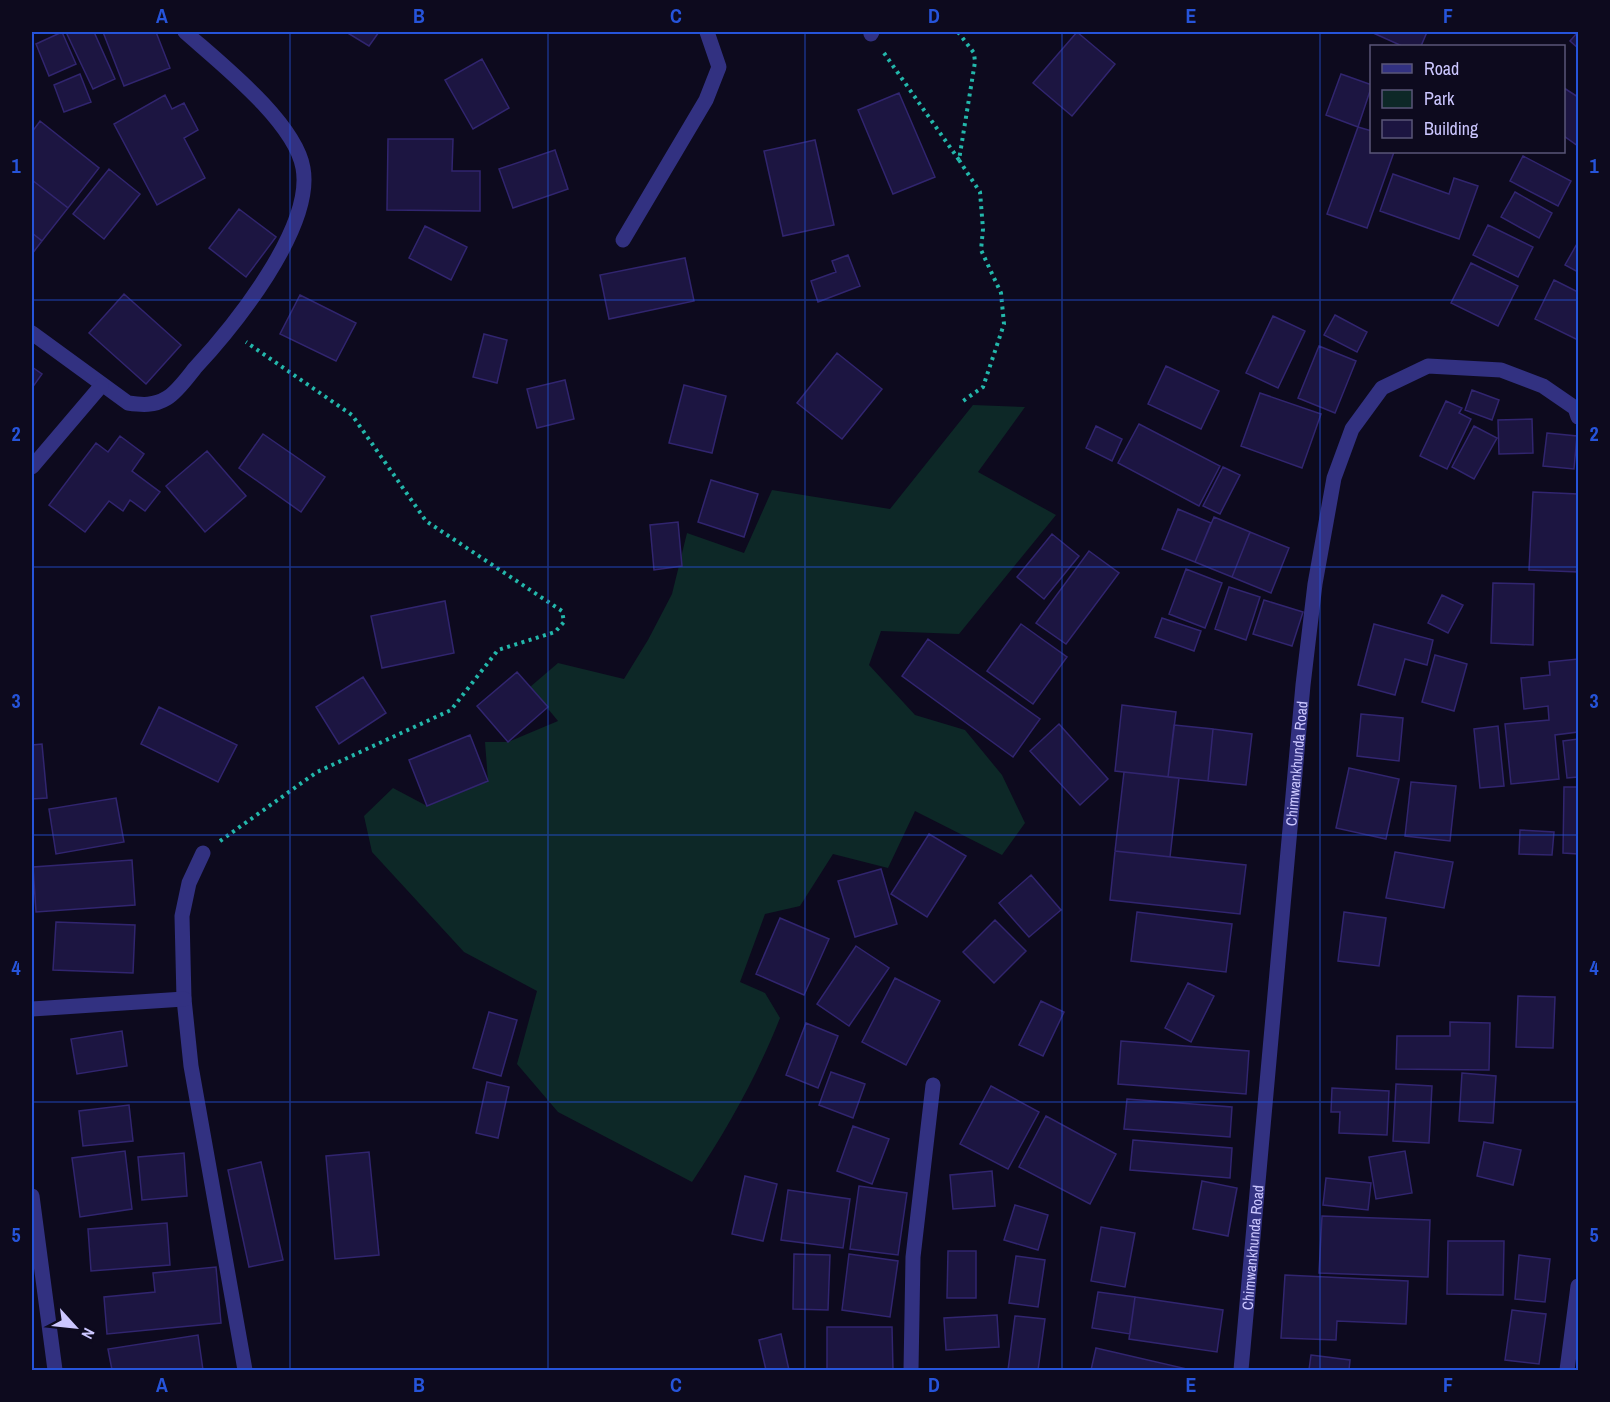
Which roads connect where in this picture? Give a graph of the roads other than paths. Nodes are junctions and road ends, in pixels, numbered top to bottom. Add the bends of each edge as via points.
1 (185, 32) edge
2 (707, 32) edge
3 (623, 240) dead end
4 (32, 333) edge
5 (101, 386) junction
6 (1578, 417) edge
7 (32, 467) edge
8 (202, 853) road end
9 (184, 999) junction
10 (32, 1009) edge
11 (933, 1085) dead end
12 (32, 1196) edge
13 (1578, 1286) edge
14 (55, 1371) edge
15 (245, 1371) edge
16 (911, 1371) edge
17 (1241, 1371) edge
18 (1567, 1371) edge

1 - 5 street via 260,99 292,143 303,168 302,204 279,255 230,331 168,398 147,406 128,403
2 - 3 street via 719,67 706,100
4 - 5 street
5 - 7 street
6 - 17 street, Chimwankhunda Road via 1575,408 1543,386 1502,370 1428,366 1382,388 1352,429 1334,478 1315,584 1303,685
8 - 9 street via 189,883 182,916
9 - 10 street
9 - 15 street via 191,1066
11 - 16 street via 914,1257
12 - 14 street
13 - 18 street

